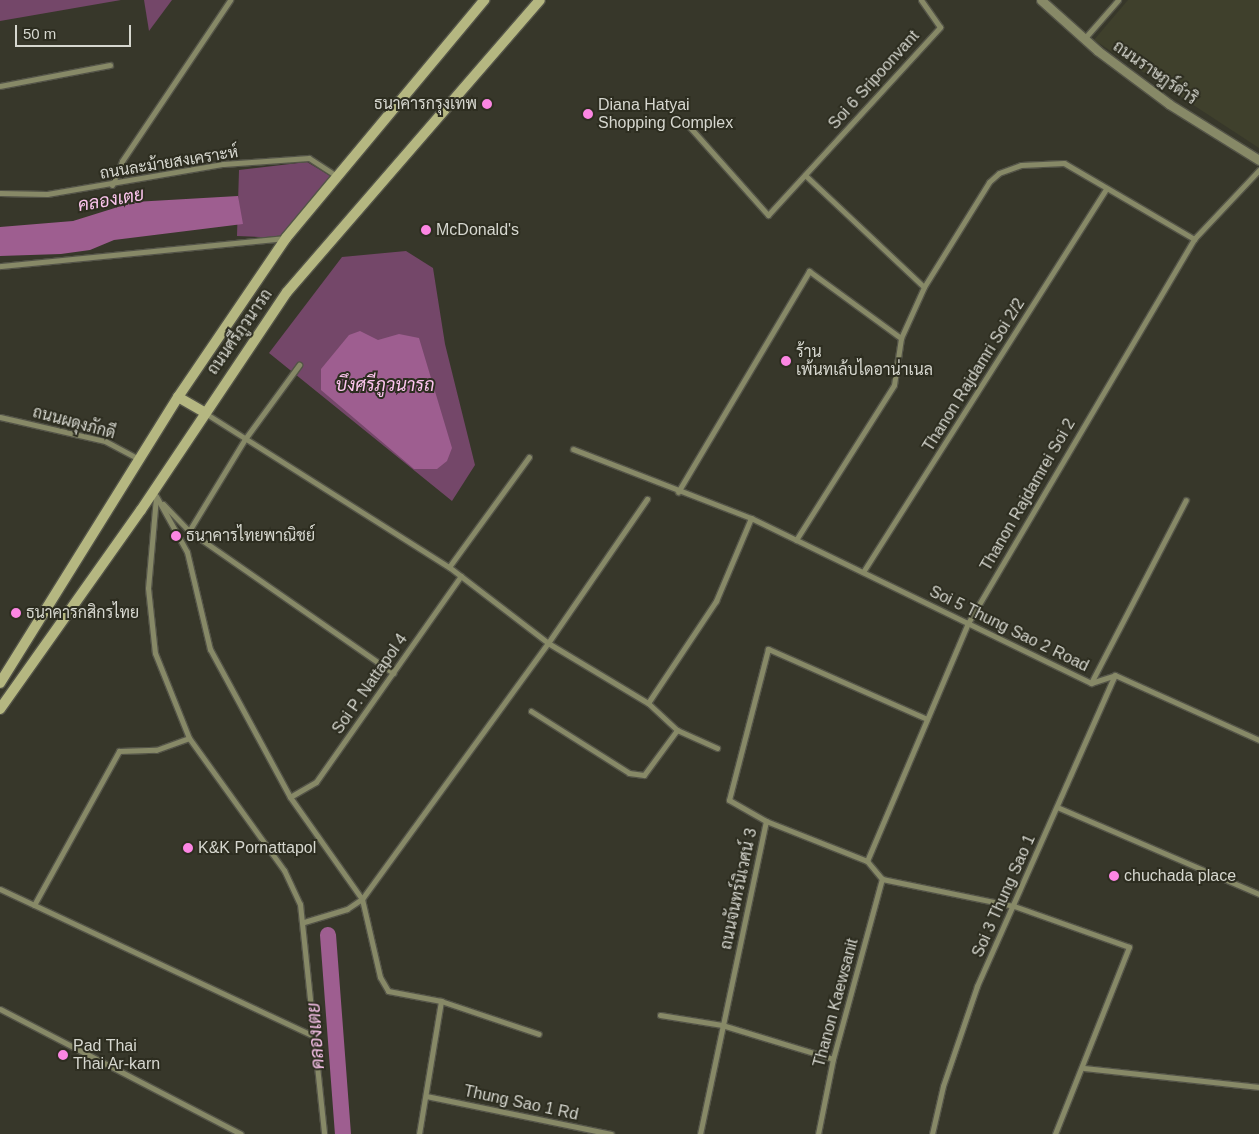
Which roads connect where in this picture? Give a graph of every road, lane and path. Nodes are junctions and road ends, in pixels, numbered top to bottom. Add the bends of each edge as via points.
1 (230, 0) edge
2 (484, 0) edge
3 (540, 0) edge
4 (921, 0) edge
5 (1041, 0) edge
6 (1118, 0) edge
7 (1084, 39) junction
8 (110, 65) dead end
9 (0, 86) edge
10 (687, 124) dead end
11 (1259, 160) edge
12 (1259, 170) edge
13 (805, 175) junction
14 (338, 176) junction
15 (112, 185) junction
16 (1105, 190) junction
17 (0, 193) edge
18 (286, 238) junction
19 (1194, 239) junction
20 (0, 266) edge
21 (924, 287) junction
22 (901, 338) junction
23 (299, 365) dead end
24 (178, 397) junction
25 (204, 412) junction
26 (0, 417) edge
27 (245, 440) junction
28 (573, 450) dead end
29 (529, 457) dead end
30 (139, 459) junction
31 (678, 492) junction
32 (156, 496) junction
33 (647, 500) dead end
34 (1186, 500) dead end
35 (141, 510) junction
36 (751, 518) junction
37 (189, 531) junction
38 (796, 540) junction
39 (449, 567) junction
40 (863, 572) junction
41 (461, 576) junction
42 (968, 623) junction
43 (548, 643) junction
44 (393, 673) junction
45 (1115, 675) junction
46 (1, 680) edge
47 (1091, 683) junction
48 (18, 685) junction
49 (648, 703) junction
50 (0, 709) edge
51 (531, 710) dead end
52 (927, 719) junction
53 (677, 730) junction
54 (189, 738) junction
55 (1259, 740) edge
56 (717, 748) dead end
57 (290, 796) junction
58 (1057, 807) junction
59 (766, 821) junction
60 (867, 861) junction
61 (882, 879) junction
62 (0, 889) edge
63 (1259, 894) edge
64 (362, 899) junction
65 (34, 905) junction
66 (1014, 906) junction
67 (304, 922) junction
68 (441, 1001) junction
69 (0, 1009) edge
70 (660, 1015) dead end
71 (722, 1025) junction
72 (312, 1034) junction
73 (539, 1034) dead end
74 (833, 1059) junction
75 (1084, 1068) junction
76 (1259, 1087) edge
77 (426, 1096) junction
78 (241, 1134) edge
79 (324, 1134) edge
80 (419, 1134) edge
81 (611, 1134) edge
82 (700, 1134) edge
83 (818, 1134) edge
84 (932, 1134) edge
85 (1055, 1134) edge

1 - 15 street via 122,161
2 - 14 main road, ถนนศรีภูวนารถ
3 - 25 main road, ถนนศรีภูวนารถ via 287,292
4 - 13 street, Soi 6 Sripoonvant via 940,27
5 - 7 street, ถนนราษฎร์ดำริ
6 - 7 street
7 - 11 street, ถนนราษฎร์ดำริ via 1169,104
8 - 9 street
10 - 13 street via 768,215
12 - 19 street, Thanon Rajdamrei Soi 2
13 - 21 street
14 - 15 street, ถนนละม้ายสงเคราะห์ via 309,158 223,164
14 - 18 main road, ถนนศรีภูวนารถ
15 - 17 street, ถนนละม้ายสงเคราะห์ via 47,194
16 - 19 street
16 - 21 street via 1064,162 1021,165 999,173 989,182
16 - 40 street, Thanon Rajdamri Soi 2/2
18 - 20 street
18 - 24 main road, ถนนศรีภูวนารถ
19 - 42 street, Thanon Rajdamrei Soi 2
21 - 22 street
22 - 31 street via 809,271
22 - 38 street via 894,385
23 - 27 street
24 - 25 main road
24 - 30 main road, ถนนศรีภูวนารถ
25 - 27 street
25 - 35 main road, ถนนศรีภูวนารถ
26 - 30 street, ถนนผดุงภักดี via 105,441
27 - 37 street
27 - 39 street
28 - 31 street, Soi 5 Thung Sao 2 Road
29 - 39 street
30 - 46 main road, ถนนศรีภูวนารถ
31 - 36 street, Soi 5 Thung Sao 2 Road
32 - 35 street
32 - 37 street
32 - 54 street via 148,588 155,653
32 - 57 street via 187,552 210,649
33 - 43 street
34 - 47 street
35 - 48 main road, ถนนศรีภูวนารถ
36 - 38 street, Soi 5 Thung Sao 2 Road
36 - 49 street via 716,601
37 - 44 street
38 - 40 street, Soi 5 Thung Sao 2 Road
39 - 41 street
40 - 42 street, Soi 5 Thung Sao 2 Road
41 - 43 street
41 - 44 street, Soi P. Nattapol 4
42 - 47 street, Soi 5 Thung Sao 2 Road
42 - 52 street, Thanon Rajdamrei Soi 2
43 - 49 street
43 - 64 street
44 - 57 street, Soi P. Nattapol 4 via 316,782
45 - 47 street, Soi 5 Thung Sao 2 Road
45 - 55 street
45 - 58 street, Soi 3 Thung Sao 1
46 - 48 main road
48 - 50 main road, ถนนศรีภูวนารถ
49 - 53 street
51 - 53 street via 629,773 644,775
52 - 59 street via 768,649 729,800
52 - 60 street, Thanon Rajdamrei Soi 2
53 - 56 street
54 - 65 street via 156,750 119,751
54 - 67 street via 284,870
57 - 64 street
58 - 63 street
58 - 66 street, Soi 3 Thung Sao 1
59 - 60 street, ถนนจันทร์นิเวศน์ 3
59 - 71 street, ถนนจันทร์นิเวศน์ 3
60 - 61 street, ถนนจันทร์นิเวศน์ 3
61 - 66 street
61 - 74 street, Thanon Kaewsanit
62 - 65 street
64 - 67 street via 347,909
64 - 68 street via 380,977 388,992
65 - 72 street
66 - 75 street via 1129,947 1113,982
66 - 84 street, Soi 3 Thung Sao 1 via 977,986 943,1086
67 - 72 street
68 - 73 street
68 - 77 street
69 - 78 street
70 - 71 street
71 - 74 street
71 - 82 street, ถนนจันทร์นิเวศน์ 3
72 - 79 street
74 - 83 street, Thanon Kaewsanit
75 - 76 street
75 - 85 street
77 - 80 street
77 - 81 street, Thung Sao 1 Rd

